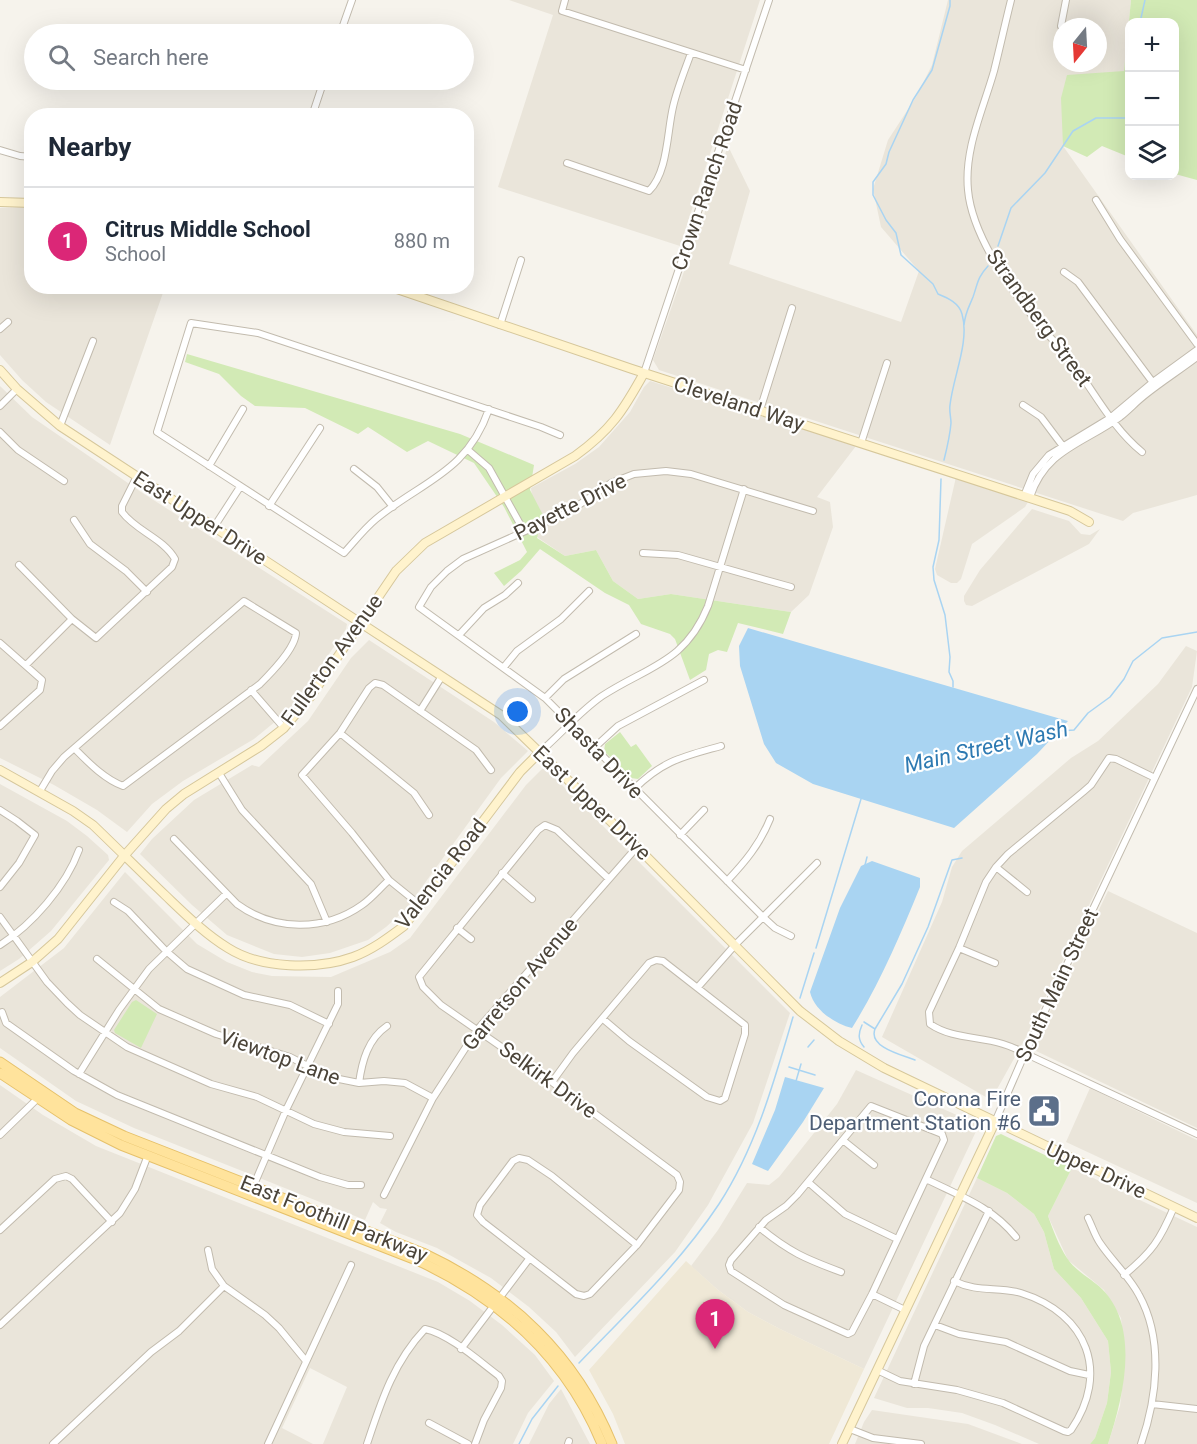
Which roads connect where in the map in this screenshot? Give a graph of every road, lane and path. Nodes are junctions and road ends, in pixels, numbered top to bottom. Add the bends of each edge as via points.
1 (352, 0) edge
2 (566, 0) edge
3 (769, 0) edge
4 (1011, 0) edge
5 (1066, 0) edge
6 (1063, 18) edge
7 (344, 24) edge
8 (691, 53) junction
9 (746, 70) junction
10 (321, 90) edge
11 (315, 108) edge
12 (0, 150) edge
13 (24, 156) edge
14 (567, 163) dead end
15 (1096, 200) dead end
16 (0, 202) edge
17 (24, 203) edge
18 (521, 260) dead end
19 (1064, 272) dead end
20 (411, 294) edge
21 (792, 308) dead end
22 (8, 322) dead end
23 (500, 325) junction
24 (0, 329) edge
25 (93, 341) dead end
26 (1197, 344) edge
27 (1197, 350) edge
28 (1197, 357) edge
29 (887, 363) dead end
30 (0, 370) edge
31 (644, 373) junction
32 (1155, 385) junction
33 (17, 390) junction
34 (1023, 405) dead end
35 (0, 406) edge
36 (243, 409) dead end
37 (489, 409) junction
38 (760, 410) junction
39 (1111, 420) junction
40 (60, 426) junction
41 (320, 428) dead end
42 (0, 432) edge
43 (560, 435) dead end
44 (861, 443) junction
45 (1064, 448) junction
46 (468, 450) junction
47 (1142, 452) dead end
48 (209, 466) junction
49 (354, 469) dead end
50 (137, 476) junction
51 (64, 482) dead end
52 (240, 487) junction
53 (744, 489) junction
54 (506, 496) junction
55 (1027, 497) junction
56 (269, 506) junction
57 (393, 507) junction
58 (813, 511) dead end
59 (74, 520) dead end
60 (1089, 522) dead end
61 (214, 527) junction
62 (524, 531) junction
63 (643, 553) dead end
64 (19, 565) dead end
65 (720, 566) junction
66 (518, 583) dead end
67 (791, 587) dead end
68 (589, 591) dead end
69 (147, 592) junction
70 (419, 607) joint
71 (72, 619) junction
72 (361, 622) junction
73 (636, 634) dead end
74 (459, 635) junction
75 (0, 643) edge
76 (26, 665) junction
77 (504, 667) junction
78 (442, 676) junction
79 (704, 680) dead end
80 (1197, 689) edge
81 (251, 690) junction
82 (545, 698) junction
83 (420, 711) junction
84 (570, 724) junction
85 (0, 726) edge
86 (284, 728) junction
87 (340, 733) junction
88 (721, 746) dead end
89 (75, 748) junction
90 (594, 748) junction
91 (540, 752) junction
92 (0, 770) edge
93 (491, 770) dead end
94 (219, 773) junction
95 (1155, 778) junction
96 (634, 789) junction
97 (40, 791) junction
98 (0, 810) edge
99 (704, 810) dead end
100 (429, 815) dead end
101 (770, 819) dead end
102 (680, 835) junction
103 (174, 839) dead end
104 (637, 846) junction
105 (79, 850) dead end
106 (124, 856) junction
107 (817, 862) dead end
108 (996, 867) junction
109 (502, 873) junction
110 (609, 879) junction
111 (389, 880) junction
112 (727, 880) junction
113 (0, 887) edge
114 (1027, 892) dead end
115 (226, 894) junction
116 (532, 899) dead end
117 (114, 902) dead end
118 (420, 905) junction
119 (0, 917) edge
120 (763, 917) junction
121 (327, 922) junction
122 (196, 924) junction
123 (457, 928) junction
124 (13, 936) junction
125 (791, 936) dead end
126 (471, 939) dead end
127 (0, 945) edge
128 (735, 945) junction
129 (959, 948) junction
130 (166, 951) junction
131 (97, 959) dead end
132 (32, 962) junction
133 (995, 963) dead end
134 (0, 983) edge
135 (698, 987) junction
136 (134, 990) junction
137 (338, 990) dead end
138 (2, 1012) dead end
139 (603, 1019) junction
140 (329, 1024) junction
141 (387, 1026) dead end
142 (477, 1030) junction
143 (104, 1032) junction
144 (1025, 1053) junction
145 (0, 1062) edge
146 (308, 1066) junction
147 (0, 1073) edge
148 (79, 1074) junction
149 (552, 1082) junction
150 (359, 1083) junction
151 (433, 1098) junction
152 (37, 1099) junction
153 (286, 1110) junction
154 (995, 1122) junction
155 (1197, 1134) edge
156 (0, 1135) edge
157 (390, 1136) dead end
158 (844, 1141) junction
159 (148, 1155) junction
160 (265, 1156) junction
161 (874, 1165) dead end
162 (926, 1179) junction
163 (808, 1182) junction
164 (361, 1185) dead end
165 (253, 1186) junction
166 (384, 1195) dead end
167 (959, 1195) junction
168 (1174, 1207) junction
169 (988, 1211) junction
170 (1088, 1218) dead end
171 (1197, 1218) edge
172 (112, 1222) junction
173 (759, 1227) junction
174 (0, 1230) edge
175 (1016, 1237) dead end
176 (897, 1239) junction
177 (637, 1245) junction
178 (208, 1250) dead end
179 (529, 1258) junction
180 (351, 1265) dead end
181 (841, 1272) dead end
182 (1124, 1275) junction
183 (954, 1281) junction
184 (224, 1286) junction
185 (872, 1294) junction
186 (497, 1301) junction
187 (905, 1310) junction
188 (935, 1324) junction
189 (0, 1325) edge
190 (461, 1349) junction
191 (306, 1361) junction
192 (876, 1370) junction
193 (1089, 1375) junction
194 (914, 1384) junction
195 (1152, 1404) junction
196 (1197, 1409) edge
197 (429, 1424) dead end
198 (850, 1428) junction
199 (880, 1442) edge
200 (53, 1444) edge
201 (268, 1444) edge
202 (367, 1444) edge
203 (468, 1444) edge
204 (475, 1444) edge
205 (602, 1444) edge
206 (612, 1444) edge
207 (842, 1444) edge
208 (921, 1444) edge
209 (1141, 1444) edge

1 - 7 street
2 - 8 street via 562,11
3 - 9 street, Crown Ranch Road
4 - 39 street, Strandberg Street via 968,161 972,212 1005,277
5 - 6 street
8 - 9 street
8 - 14 street via 673,106 656,184 649,191
9 - 31 street, Crown Ranch Road
10 - 11 street
12 - 13 street
15 - 26 street
16 - 17 main road
18 - 23 street
19 - 32 street via 1077,282
20 - 23 main road, Cleveland Way
21 - 38 street
22 - 24 street
23 - 31 main road, Cleveland Way
25 - 40 street
27 - 32 street
28 - 32 street
29 - 44 street
30 - 33 main road, East Upper Drive
31 - 38 main road, Cleveland Way
31 - 54 main road, Fullerton Avenue via 622,412 597,440
32 - 39 street
33 - 35 street
33 - 40 main road, East Upper Drive
34 - 45 street via 1041,417
36 - 48 street
37 - 43 street
37 - 46 street
37 - 48 street via 258,333 191,323 156,432
38 - 44 main road, Cleveland Way
39 - 45 street
39 - 47 street, Strandberg Street
40 - 50 main road, East Upper Drive
41 - 56 street
42 - 51 street via 18,450
44 - 55 main road, Cleveland Way
45 - 55 street via 1044,468
46 - 54 street via 489,468
46 - 57 street via 440,476
48 - 52 street
49 - 57 street via 377,487
50 - 61 main road, East Upper Drive
50 - 69 street via 122,513 170,550 175,559
52 - 56 street
52 - 61 street
53 - 58 street, Payette Drive
53 - 62 street, Payette Drive via 690,474 634,474 611,483 570,511
53 - 65 street, Valencia Road
54 - 62 street
54 - 72 main road, Fullerton Avenue via 425,543 396,571
55 - 60 main road, Cleveland Way via 1070,511
56 - 57 street via 344,553
59 - 69 street via 90,544
61 - 72 main road, East Upper Drive
62 - 70 street, Payette Drive via 447,571
63 - 65 street via 678,555
64 - 71 street
65 - 67 street
65 - 84 street, Valencia Road via 703,619 688,641 665,662 603,695
66 - 74 street via 484,608
68 - 77 street via 561,620 517,651
69 - 71 street via 96,639
70 - 74 street, Shasta Drive
71 - 76 street
72 - 78 main road, East Upper Drive
72 - 86 main road, Fullerton Avenue via 311,696
73 - 82 street via 564,679
74 - 77 street, Shasta Drive
75 - 76 street
76 - 85 street via 42,680 40,690
77 - 82 street, Shasta Drive
78 - 83 street
78 - 91 main road, East Upper Drive via 501,715
79 - 90 street via 618,726
80 - 95 street, South Main Street
81 - 86 street
81 - 89 street via 123,786 89,763
81 - 89 street via 274,669 296,633 244,601
82 - 84 street, Shasta Drive
83 - 87 street via 375,683
83 - 93 street via 476,750
84 - 90 street, Shasta Drive
84 - 91 street, Valencia Road
86 - 94 main road, Fullerton Avenue
87 - 100 street via 414,793
87 - 111 street via 302,775
88 - 96 street via 665,764
89 - 97 street via 52,771
90 - 96 street, Shasta Drive
91 - 104 main road, East Upper Drive
91 - 118 main road, Valencia Road via 520,772
92 - 97 main road, Valencia Road
94 - 106 main road, Fullerton Avenue via 166,809
94 - 121 street via 242,810 311,884
95 - 108 street via 1109,758 1091,785
95 - 144 street, South Main Street
96 - 102 street, Shasta Drive
97 - 106 main road, Valencia Road via 93,825
98 - 113 street via 35,835
99 - 102 street
101 - 112 street via 762,839
102 - 112 street, Shasta Drive
103 - 115 street
104 - 110 street, Garretson Avenue
104 - 128 main road, East Upper Drive
105 - 124 street via 72,870 34,918
106 - 122 main road, Valencia Road
106 - 132 main road, Fullerton Avenue via 58,939
107 - 120 street
108 - 114 street
108 - 129 street
109 - 110 street via 545,825 557,831
109 - 116 street
109 - 123 street
110 - 142 street, Garretson Avenue
111 - 118 street
111 - 121 street via 363,905
112 - 120 street, Shasta Drive
115 - 121 street via 248,912 272,921 297,926
115 - 122 street
117 - 130 street via 128,911
118 - 122 main road, Valencia Road via 404,926 384,941 354,957 322,964 291,966 264,962 230,950
119 - 124 street
120 - 125 street, Shasta Drive
120 - 128 street
122 - 130 street
123 - 126 street
123 - 142 street, Selkirk Drive via 419,977 423,987 441,1005
124 - 127 street
124 - 132 street
128 - 135 street
128 - 154 main road, East Upper Drive via 800,1011 838,1041
129 - 133 street
129 - 144 street via 929,1012 930,1024 941,1031
130 - 136 street
130 - 140 street via 187,969 208,979 244,995 290,1005
131 - 136 street, Viewtop Lane
132 - 134 main road, Fullerton Avenue
132 - 143 street via 67,1003
135 - 139 street via 656,960 649,963
135 - 139 street via 745,1024 728,1092 720,1101 707,1097
136 - 143 street
136 - 146 street, Viewtop Lane via 167,1013
137 - 140 street via 338,1004
138 - 148 street via 6,1023
139 - 149 street
140 - 146 street
141 - 150 street via 376,1033 362,1063
142 - 149 street, Selkirk Drive
142 - 151 street, Garretson Avenue
143 - 148 street
143 - 153 street via 163,1064
144 - 154 street, South Main Street
144 - 155 street
145 - 165 main road, East Foothill Parkway via 99,1125
146 - 150 street, Viewtop Lane via 329,1077
146 - 153 street
147 - 152 main road, East Foothill Parkway
148 - 160 street via 117,1095
149 - 177 street, Selkirk Drive via 677,1175 678,1190
150 - 151 street, Viewtop Lane via 405,1083
151 - 166 street, Garretson Avenue
152 - 156 street
152 - 159 main road, East Foothill Parkway via 95,1133
153 - 157 street via 314,1124 344,1132
153 - 160 street
154 - 167 main road, South Main Street
154 - 168 main road, Upper Drive
158 - 161 street
158 - 162 street via 871,1106 942,1134
158 - 163 street
159 - 172 street via 128,1202
159 - 186 main road, East Foothill Parkway via 419,1261
160 - 164 street via 320,1177
160 - 165 street
162 - 167 street
162 - 176 street
163 - 173 street
163 - 176 street via 845,1214
165 - 186 main road, East Foothill Parkway via 423,1253 457,1270
167 - 169 street
167 - 187 main road, South Main Street
168 - 171 main road, Upper Drive
168 - 182 street via 1155,1246
169 - 175 street
169 - 183 street
170 - 182 street
172 - 174 street via 66,1176 56,1179
172 - 189 street
173 - 181 street via 798,1256
173 - 185 street via 729,1265 731,1271 767,1295 848,1334
176 - 185 street
177 - 179 street via 584,1296
177 - 179 street via 552,1176 519,1158 480,1205 477,1215
178 - 184 street via 212,1269
179 - 186 street
180 - 191 street
182 - 195 street via 1139,1294 1152,1332
183 - 188 street
183 - 193 street via 968,1288 1020,1293 1061,1312 1082,1340 1089,1359
184 - 191 street via 265,1315
184 - 200 street
185 - 187 street
186 - 190 street
186 - 205 main road, East Foothill Parkway via 562,1372
186 - 206 main road, East Foothill Parkway via 545,1338 576,1376
187 - 192 main road, South Main Street
188 - 193 street via 959,1334 1006,1342 1070,1371
188 - 194 street via 924,1346
190 - 202 street via 424,1329 390,1379
190 - 204 street via 502,1381
191 - 201 street
192 - 194 street
192 - 198 main road, South Main Street
193 - 194 street via 1084,1407 1068,1432 979,1395
195 - 196 street
195 - 209 street
197 - 203 street
198 - 199 street
198 - 207 main road, South Main Street
199 - 208 street

